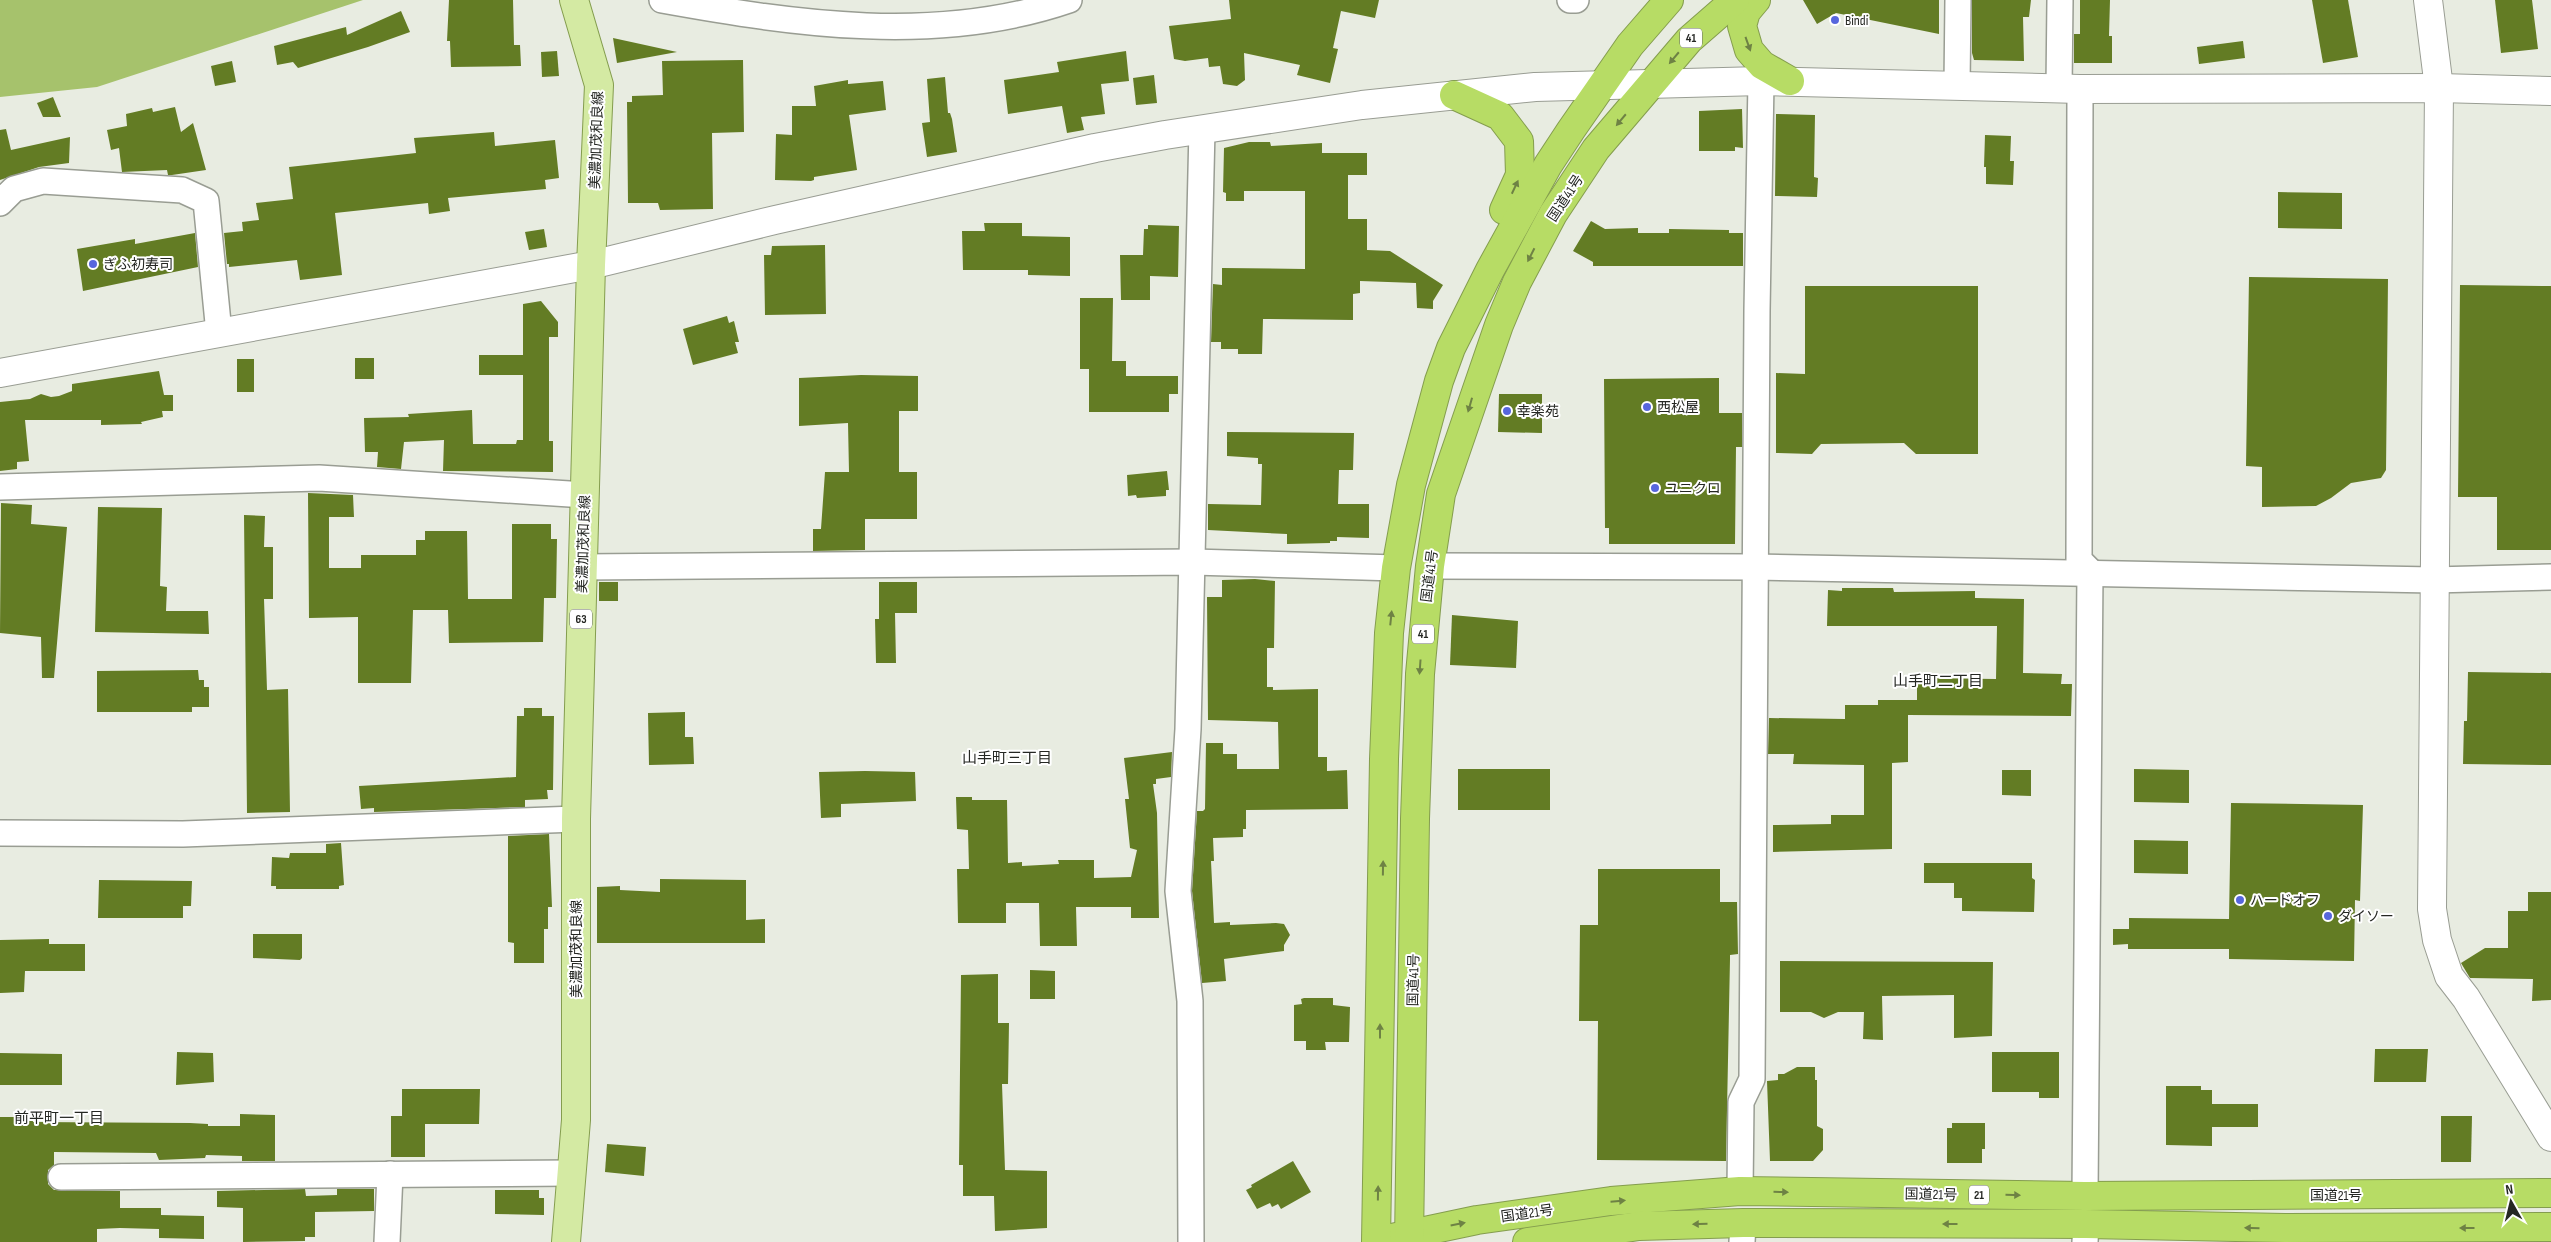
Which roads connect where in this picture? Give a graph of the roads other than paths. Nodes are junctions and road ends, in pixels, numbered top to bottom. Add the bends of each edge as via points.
1 (574, 0) edge
2 (662, 0) edge
3 (1069, 0) edge
4 (1570, 0) edge
5 (1576, 0) edge
6 (1669, 0) edge
7 (1735, 0) edge
8 (1756, 0) edge
9 (1958, 0) edge
10 (2060, 0) edge
11 (2428, 0) edge
12 (786, 10) edge
13 (1761, 81) junction
14 (1790, 81) junction
15 (1653, 83) junction
16 (1603, 85) junction
17 (1957, 85) junction
18 (2439, 88) junction
19 (2069, 89) junction
20 (2551, 91) edge
21 (1454, 95) junction
22 (1202, 129) junction
23 (0, 203) edge
24 (591, 265) junction
25 (1484, 282) junction
26 (219, 333) junction
27 (0, 373) edge
28 (0, 487) edge
29 (585, 495) junction
30 (1193, 562) junction
31 (1430, 566) junction
32 (582, 567) junction
33 (1755, 567) junction
34 (1396, 568) junction
35 (2090, 572) junction
36 (2551, 577) edge
37 (2433, 580) junction
38 (576, 819) junction
39 (0, 833) edge
40 (2551, 1137) edge
41 (572, 1173) junction
42 (390, 1174) junction
43 (61, 1177) dead end
44 (1740, 1191) junction
45 (2551, 1193) edge
46 (2085, 1196) junction
47 (2551, 1227) edge
48 (1743, 1233) edge
49 (2086, 1233) edge
50 (2285, 1235) edge
51 (1410, 1238) edge
52 (387, 1242) edge
53 (566, 1242) edge
54 (1192, 1242) edge
55 (1376, 1242) edge
56 (1527, 1242) edge

1 - 24 main road, 美濃加茂和良線 / 63 via 599,85
2 - 12 street
3 - 12 street via 1029,13 930,27 842,24
4 - 5 street
6 - 16 highway, 国道41号 via 1630,45
7 -> 15 highway, 国道41号 / 41 via 1689,40
8 -> 14 highway via 1746,12 1742,26 1749,50 1762,65
9 - 17 street
10 - 19 street
11 - 18 street
13 - 14 street
13 - 15 street
13 - 33 street
14 - 17 street
15 - 16 street
15 -> 31 highway, 国道41号 / 41 via 1591,157 1553,214 1517,282 1476,386 1441,494
16 - 21 street via 1535,87
16 - 25 highway, 国道41号 via 1548,165
17 - 19 street
18 - 19 street
18 - 20 street
18 - 37 street
19 - 35 street via 2079,560
21 - 22 street
25 -> 21 highway via 1488,244 1520,175 1519,141 1500,116
22 - 24 street via 1095,148
22 - 30 street
23 - 26 street via 14,189 43,182 182,190 206,201
24 - 26 street
24 - 29 main road, 美濃加茂和良線 / 63
25 - 34 highway, 国道41号 via 1451,348 1439,381 1410,485
26 - 27 street
28 - 29 street via 319,478
29 - 32 main road, 美濃加茂和良線 / 63
30 - 32 street
30 - 34 street
30 - 54 street via 1188,729 1178,891 1190,1001
31 - 33 street
31 -> 51 highway, 国道41号 / 41 via 1420,674 1415,819
32 - 38 main road, 美濃加茂和良線 / 63
33 - 35 street
33 - 44 street via 1752,1080 1741,1102
55 -> 34 highway, 国道41号 via 1384,759 1389,633
35 - 37 street
35 - 46 street
36 - 37 street
37 - 40 street via 2432,909 2437,940 2449,976 2466,998
38 - 39 street via 183,834
38 - 41 main road, 美濃加茂和良線 / 63 via 576,1120
41 - 42 street
41 - 53 main road, 美濃加茂和良線 / 63
42 - 43 street
42 - 52 street
44 -> 46 highway, 国道21号 / 21
51 -> 44 highway, 国道21号 / 21 via 1477,1220 1611,1201
45 - 46 highway, 国道21号 / 21
47 -> 50 highway, 国道21号 / 21
49 -> 48 highway, 国道21号 / 21
48 -> 56 highway, 国道21号 / 21 via 1638,1226
50 -> 49 highway, 国道21号 / 21
51 - 55 highway, 国道21号 / 21

